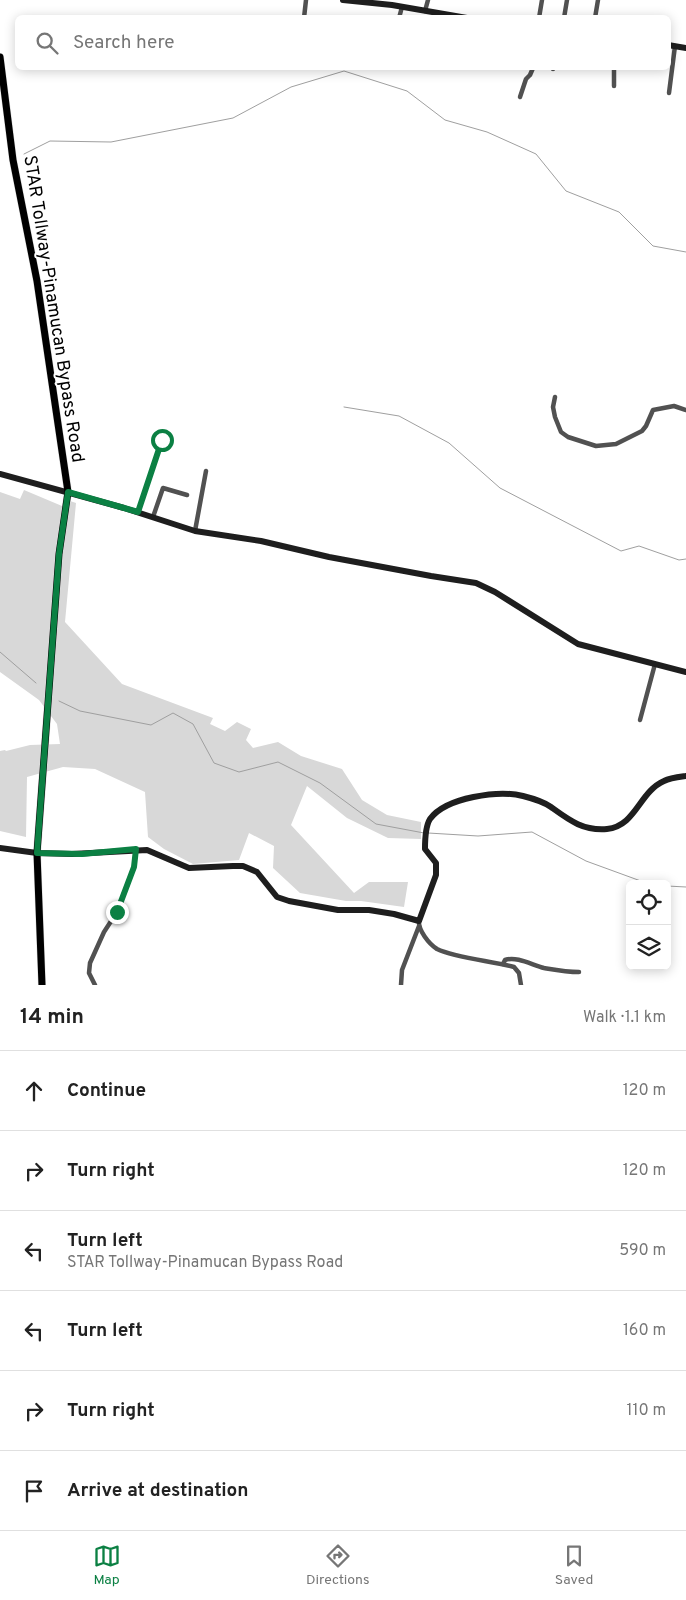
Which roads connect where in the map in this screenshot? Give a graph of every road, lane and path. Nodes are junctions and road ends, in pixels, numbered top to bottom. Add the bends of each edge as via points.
1 (306, 0) edge
2 (343, 0) edge
3 (428, 0) edge
4 (542, 0) edge
5 (567, 0) edge
6 (598, 0) edge
7 (402, 7) junction
8 (425, 11) junction
9 (304, 15) edge
10 (400, 15) edge
11 (449, 15) edge
12 (540, 15) edge
13 (564, 15) edge
14 (596, 15) edge
15 (672, 46) edge
16 (686, 48) edge
17 (0, 57) edge
18 (532, 70) edge
19 (614, 70) edge
20 (671, 70) edge
21 (671, 70) edge
22 (614, 86) dead end
23 (670, 93) dead end
24 (520, 97) dead end
25 (555, 398) dead end
26 (686, 410) edge
27 (162, 440) dead end
28 (206, 471) dead end
29 (0, 474) edge
30 (68, 492) junction
31 (187, 495) dead end
32 (138, 512) junction
33 (153, 516) junction
34 (195, 531) junction
35 (656, 664) junction
36 (686, 672) edge
37 (640, 720) dead end
38 (686, 776) edge
39 (0, 848) edge
40 (136, 849) junction
41 (37, 853) junction
42 (419, 923) junction
43 (503, 964) junction
44 (579, 972) dead end
45 (42, 985) edge
46 (95, 985) edge
47 (401, 985) edge
48 (520, 985) edge

1 - 9 street
2 - 7 street
3 - 8 street
4 - 12 street
5 - 13 street
6 - 14 street
7 - 8 street
7 - 10 street
8 - 11 street
15 - 16 street
15 - 20 street
17 - 30 main road, STAR Tollway-Pinamucan Bypass Road via 13,160 37,281
18 - 24 street
19 - 22 street
21 - 23 street
25 - 26 street via 553,406 561,432 596,446 616,444 642,431 653,410 674,406
27 - 32 street
28 - 34 street
29 - 30 street
30 - 32 street
30 - 41 main road, STAR Tollway-Pinamucan Bypass Road via 59,554
31 - 33 street via 163,488
32 - 33 street
33 - 34 street
34 - 35 street via 476,583 578,644
35 - 36 street
35 - 37 street
38 - 42 street via 659,784 627,821 607,829 575,824 551,807 512,794 471,797 448,806 434,814 427,826 425,849 436,863 436,876
39 - 41 street
40 - 41 street via 82,854
40 - 42 street via 152,851 189,868 233,866 253,870 277,897 289,901 338,910 394,914
40 - 46 street via 134,867 116,916 104,932 90,963 89,973
41 - 45 main road, STAR Tollway-Pinamucan Bypass Road
42 - 43 street via 432,946 439,950
42 - 47 street via 402,970
43 - 44 street via 505,960 513,959 545,968
43 - 48 street via 517,968

